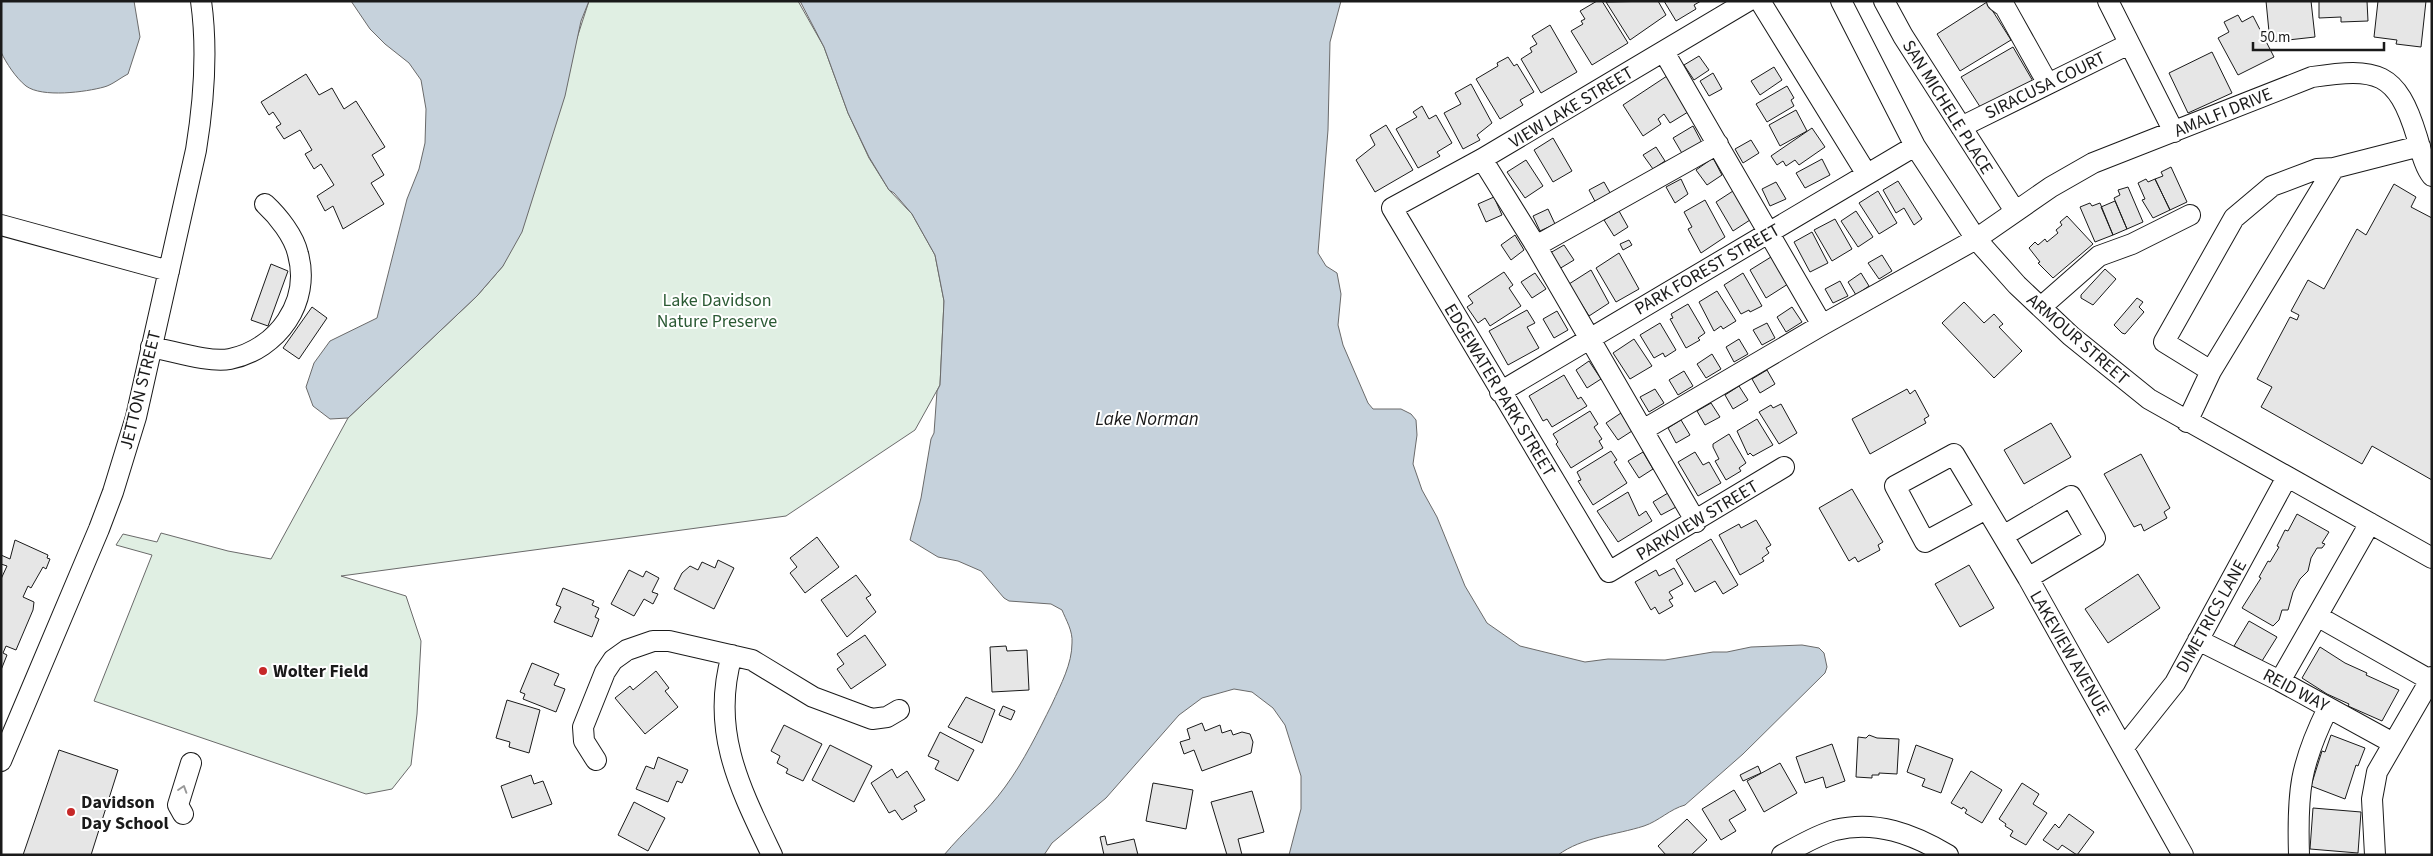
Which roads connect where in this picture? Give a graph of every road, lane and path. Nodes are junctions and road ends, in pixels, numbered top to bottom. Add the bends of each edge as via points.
1 (201, 1) edge
2 (1748, 1) edge
3 (1760, 1) edge
4 (1841, 1) edge
5 (1884, 1) edge
6 (1998, 1) edge
7 (2108, 1) edge
8 (2130, 44) junction
9 (1664, 52) junction
10 (2048, 84) junction
11 (1961, 127) junction
12 (2174, 132) junction
13 (1718, 144) junction
14 (1915, 146) junction
15 (2420, 146) junction
16 (1482, 159) junction
17 (2334, 168) junction
18 (1866, 173) junction
19 (2432, 176) edge
20 (265, 204) dead end
21 (1392, 208) joint
22 (2014, 211) junction
23 (2190, 214) dead end
24 (1, 225) edge
25 (1770, 232) junction
26 (1976, 239) junction
27 (1536, 246) junction
28 (169, 271) junction
29 (2040, 307) junction
30 (1822, 324) junction
31 (1590, 338) junction
32 (151, 347) junction
33 (2211, 371) junction
34 (1500, 392) junction
35 (2187, 422) junction
36 (1643, 430) junction
37 (1784, 467) dead end
38 (2287, 477) junction
39 (1986, 508) junction
40 (1696, 522) junction
41 (2370, 523) junction
42 (2003, 536) junction
43 (2432, 558) edge
44 (1609, 572) joint
45 (2028, 578) junction
46 (2317, 616) junction
47 (2198, 640) junction
48 (732, 655) junction
49 (2431, 678) edge
50 (2280, 681) junction
51 (2328, 708) junction
52 (900, 710) dead end
53 (2393, 743) junction
54 (2124, 747) junction
55 (596, 760) dead end
56 (1, 761) edge
57 (191, 763) dead end
58 (183, 814) dead end
59 (2374, 854) edge
60 (772, 855) edge
61 (1782, 855) edge
62 (1948, 855) edge
63 (2183, 855) edge
64 (2299, 855) edge

1 - 28 street, JETTON STREET via 205,46 203,106
2 - 9 street, VIEW LAKE STREET
3 - 18 street
4 - 14 street, ARMOUR STREET
5 - 11 street, SAN MICHELE PLACE
6 - 10 street via 2005,7
7 - 8 street
8 - 10 street, SIRACUSA COURT
8 - 12 street
9 - 13 street
9 - 16 street, VIEW LAKE STREET
10 - 11 street, SIRACUSA COURT
11 - 22 street, SAN MICHELE PLACE
12 - 15 street, AMALFI DRIVE via 2312,77 2349,71 2380,76 2396,90 2408,106
12 - 22 street, AMALFI DRIVE via 2093,163
13 - 25 street
13 - 27 street
14 - 18 street, PARK FOREST STREET
14 - 26 street, ARMOUR STREET
15 - 17 street
15 - 19 street, AMALFI DRIVE
16 - 21 street, VIEW LAKE STREET
16 - 27 street
17 - 33 street
17 - 33 street via 2317,169 2272,186 2234,218 2164,342
18 - 25 street, PARK FOREST STREET
20 - 32 street via 293,241 298,254 301,272 291,319 250,352 229,359 211,359
21 - 34 street, EDGEWATER PARK STREET
22 - 26 street, AMALFI DRIVE
23 - 29 street via 2132,244 2099,256
24 - 28 street
25 - 30 street
25 - 31 street, PARK FOREST STREET
26 - 29 street, ARMOUR STREET
26 - 30 street, AMALFI DRIVE
27 - 31 street
28 - 32 street, JETTON STREET
29 - 35 street, ARMOUR STREET via 2118,376
30 - 36 street, AMALFI DRIVE
31 - 34 street, PARK FOREST STREET
31 - 36 street
32 - 56 street, JETTON STREET via 136,417 100,529
33 - 35 street
34 - 44 street, EDGEWATER PARK STREET
35 - 38 street, ARMOUR STREET
36 - 40 street
37 - 40 street, PARKVIEW STREET
38 - 41 street, ARMOUR STREET
38 - 47 street, DIMETRICS LANE
39 - 39 street, LAKEVIEW AVENUE via 1954,454 1895,486 1925,542
39 - 42 street, LAKEVIEW AVENUE
40 - 44 street, PARKVIEW STREET
41 - 43 street, ARMOUR STREET
41 - 46 street
42 - 45 street, LAKEVIEW AVENUE
42 - 45 street via 2071,496 2095,538
45 - 54 street, LAKEVIEW AVENUE
46 - 49 street
46 - 50 street
47 - 50 street, REID WAY
47 - 54 street, DIMETRICS LANE via 2175,683
48 - 52 street via 764,666 813,697 872,719 887,717
48 - 55 street via 670,641 653,641 627,650 613,660 582,727 584,740
48 - 60 street via 725,684 726,737 730,759
49 - 53 street
50 - 51 street, REID WAY
51 - 53 street, REID WAY
51 - 64 street via 2305,758 2299,787
53 - 59 street via 2377,772 2372,798
54 - 63 street, LAKEVIEW AVENUE
58 -> 57 street via 178,805
61 - 62 street via 1834,830 1860,826 1891,829

